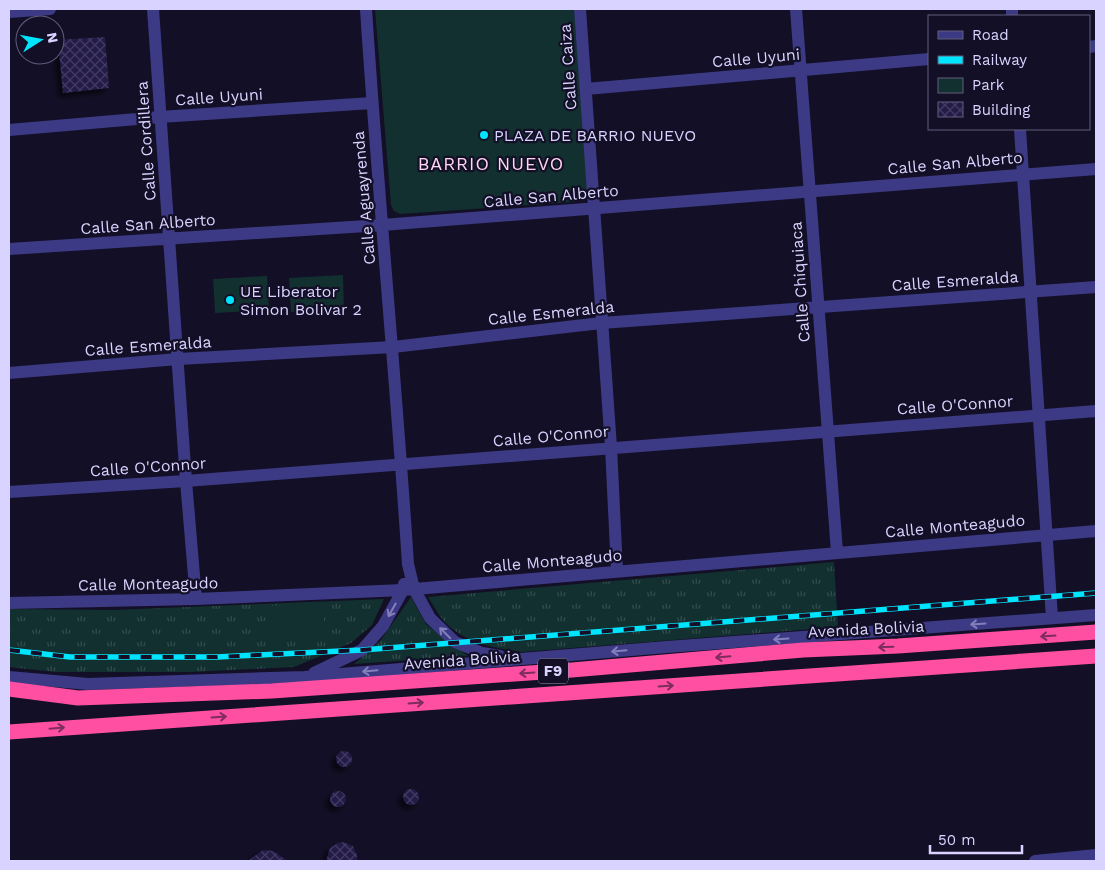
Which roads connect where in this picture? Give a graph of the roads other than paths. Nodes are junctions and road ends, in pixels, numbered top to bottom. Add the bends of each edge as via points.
1 (50, 9) edge
2 (153, 9) edge
3 (366, 9) edge
4 (580, 9) edge
5 (796, 9) edge
6 (9, 12) edge
7 (928, 59) edge
8 (801, 70) junction
9 (586, 89) junction
10 (372, 103) junction
11 (160, 117) junction
12 (9, 130) edge
13 (1020, 130) edge
14 (1096, 169) edge
15 (1023, 174) junction
16 (810, 191) junction
17 (594, 209) junction
18 (382, 225) junction
19 (169, 238) junction
20 (9, 249) edge
21 (1096, 287) edge
22 (1030, 291) junction
23 (819, 307) junction
24 (601, 323) junction
25 (393, 347) junction
26 (178, 360) junction
27 (9, 373) edge
28 (1096, 411) edge
29 (1039, 415) junction
30 (828, 431) junction
31 (610, 448) junction
32 (402, 464) junction
33 (186, 481) junction
34 (9, 492) edge
35 (1096, 531) edge
36 (1046, 534) junction
37 (837, 552) junction
38 (617, 572) junction
39 (408, 590) junction
40 (196, 599) junction
41 (9, 603) edge
42 (1096, 615) edge
43 (1052, 618) junction
44 (1096, 632) edge
45 (1096, 656) edge
46 (523, 659) junction
47 (9, 677) edge
48 (304, 677) junction
49 (9, 689) edge
50 (272, 691) junction
51 (9, 732) edge
52 (1096, 855) edge
53 (1034, 861) edge

1 - 6 street
2 - 11 street, Calle Cordillera
3 - 10 street, Calle Aguayrenda
4 - 9 street, Calle Caiza
5 - 8 street, Calle Chiquiaca
7 - 8 street, Calle Uyuni
8 - 9 street, Calle Uyuni
8 - 16 street, Calle Chiquiaca
9 - 17 street, Calle Caiza
10 - 11 street, Calle Uyuni
10 - 18 street, Calle Aguayrenda
11 - 12 street, Calle Uyuni
11 - 19 street, Calle Cordillera
13 - 15 street
14 - 15 street, Calle San Alberto
15 - 16 street, Calle San Alberto
15 - 22 street
16 - 17 street, Calle San Alberto
16 - 23 street, Calle Chiquiaca
17 - 18 street, Calle San Alberto
17 - 24 street, Calle Caiza
18 - 19 street, Calle San Alberto
18 - 25 street, Calle Aguayrenda
19 - 20 street, Calle San Alberto
19 - 26 street, Calle Cordillera
21 - 22 street, Calle Esmeralda
22 - 23 street, Calle Esmeralda
22 - 29 street
23 - 24 street, Calle Esmeralda
23 - 30 street, Calle Chiquiaca
24 - 25 street, Calle Esmeralda
24 - 31 street, Calle Caiza
25 - 26 street, Calle Esmeralda
25 - 32 street, Calle Aguayrenda
26 - 27 street, Calle Esmeralda
26 - 33 street, Calle Cordillera
28 - 29 street, Calle O'Connor
29 - 30 street, Calle O'Connor
29 - 36 street
30 - 31 street, Calle O'Connor
30 - 37 street, Calle Chiquiaca
31 - 32 street, Calle O'Connor
31 - 38 street, Calle Caiza
32 - 33 street, Calle O'Connor
32 - 39 street, Calle Aguayrenda
33 - 34 street, Calle O'Connor
33 - 40 street, Calle Cordillera
35 - 36 street, Calle Monteagudo
36 - 37 street, Calle Monteagudo
36 - 43 street
37 - 38 street, Calle Monteagudo
38 - 39 street, Calle Monteagudo
39 - 40 street, Calle Monteagudo
46 -> 39 street, Calle Aguayrenda via 482,653 455,642
39 -> 48 street via 362,650
40 - 41 street, Calle Monteagudo
42 - 43 street
43 -> 46 street
44 -> 50 highway, Avenida Bolivia / F9 via 803,650
51 -> 45 highway, F9
46 -> 48 street
47 - 48 street via 88,684
48 - 50 street
49 - 50 highway, Avenida Bolivia / F9 via 78,698
52 - 53 street

